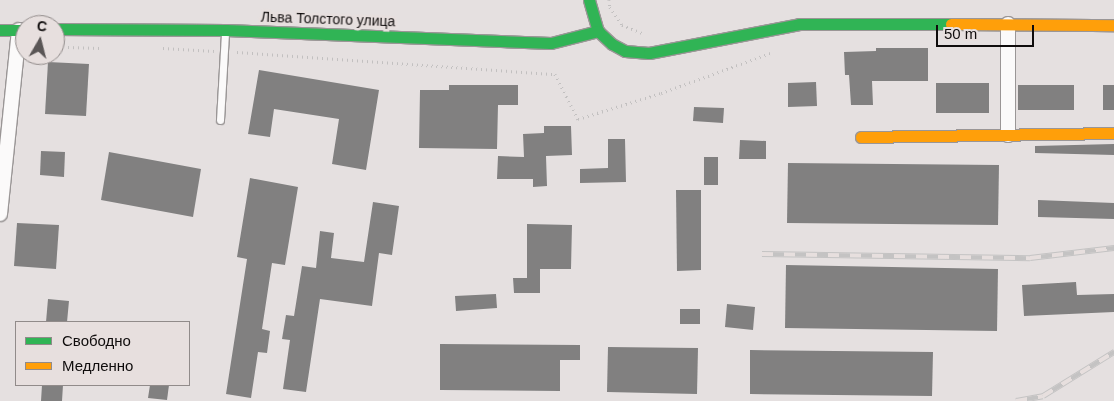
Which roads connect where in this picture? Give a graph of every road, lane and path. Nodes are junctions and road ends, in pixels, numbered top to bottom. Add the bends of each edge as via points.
1 (589, 0) edge
2 (1008, 24) junction
3 (1114, 25) edge
4 (65, 29) edge
5 (0, 30) edge
6 (15, 30) edge
7 (226, 30) junction
8 (598, 31) junction
9 (65, 47) edge
10 (154, 47) dead end
11 (108, 48) dead end
12 (216, 51) dead end
13 (236, 52) dead end
14 (773, 52) dead end
15 (18, 65) edge
16 (220, 120) dead end
17 (1114, 133) edge
18 (1008, 134) junction
19 (862, 136) dead end
20 (0, 214) edge

1 - 8 main road
2 - 3 main road
2 - 8 main road via 799,24 649,53 625,51
2 - 18 street
4 - 7 main road, Льва Толстого улица
5 - 6 main road
7 - 8 main road, Льва Толстого улица via 551,43
7 - 16 lane
9 - 11 path
10 - 12 path
13 - 14 path via 555,74 578,119 661,94
15 - 20 street
17 - 18 main road
18 - 19 main road

